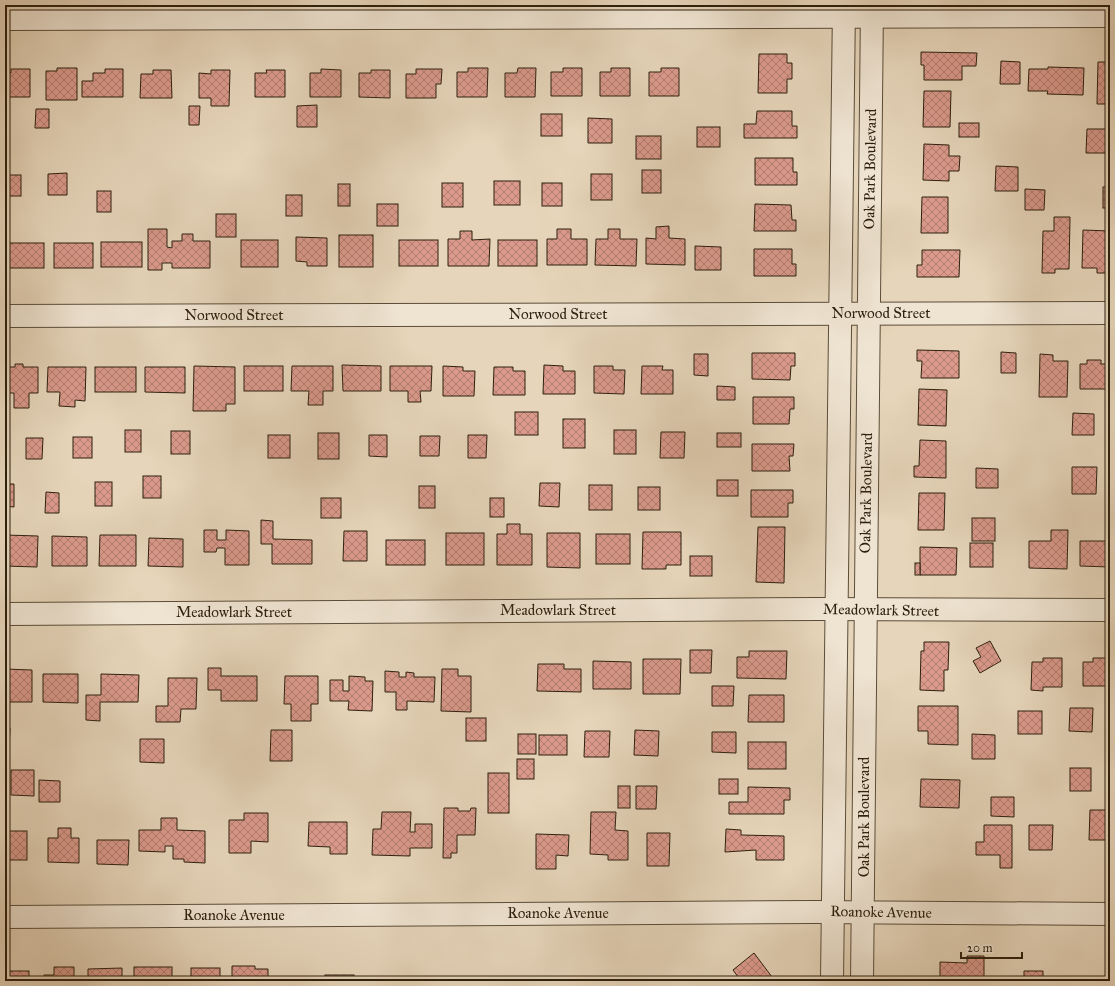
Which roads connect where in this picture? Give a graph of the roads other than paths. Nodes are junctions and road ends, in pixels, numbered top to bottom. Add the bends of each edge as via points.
1 (872, 10) edge
2 (844, 11) edge
3 (1110, 16) edge
4 (5, 19) edge
5 (841, 313) junction
6 (1110, 313) edge
7 (869, 314) junction
8 (5, 316) edge
9 (837, 610) junction
10 (866, 610) junction
11 (1110, 610) edge
12 (5, 614) edge
13 (833, 912) junction
14 (863, 912) junction
15 (1110, 914) edge
16 (5, 917) edge
17 (832, 981) edge
18 (862, 981) edge

1 - 2 street
1 - 3 street
1 - 7 street, Oak Park Boulevard
2 - 4 street
2 - 5 street, Oak Park Boulevard
5 - 7 street, Norwood Street
5 - 8 street, Norwood Street
5 - 9 street, Oak Park Boulevard
6 - 7 street, Norwood Street
7 - 10 street, Oak Park Boulevard
9 - 10 street, Meadowlark Street
9 - 12 street, Meadowlark Street
9 - 13 street, Oak Park Boulevard
10 - 11 street, Meadowlark Street
10 - 14 street, Oak Park Boulevard
13 - 14 street, Roanoke Avenue
13 - 16 street, Roanoke Avenue
13 - 17 street, Oak Park Boulevard
14 - 15 street, Roanoke Avenue
14 - 18 street, Oak Park Boulevard

